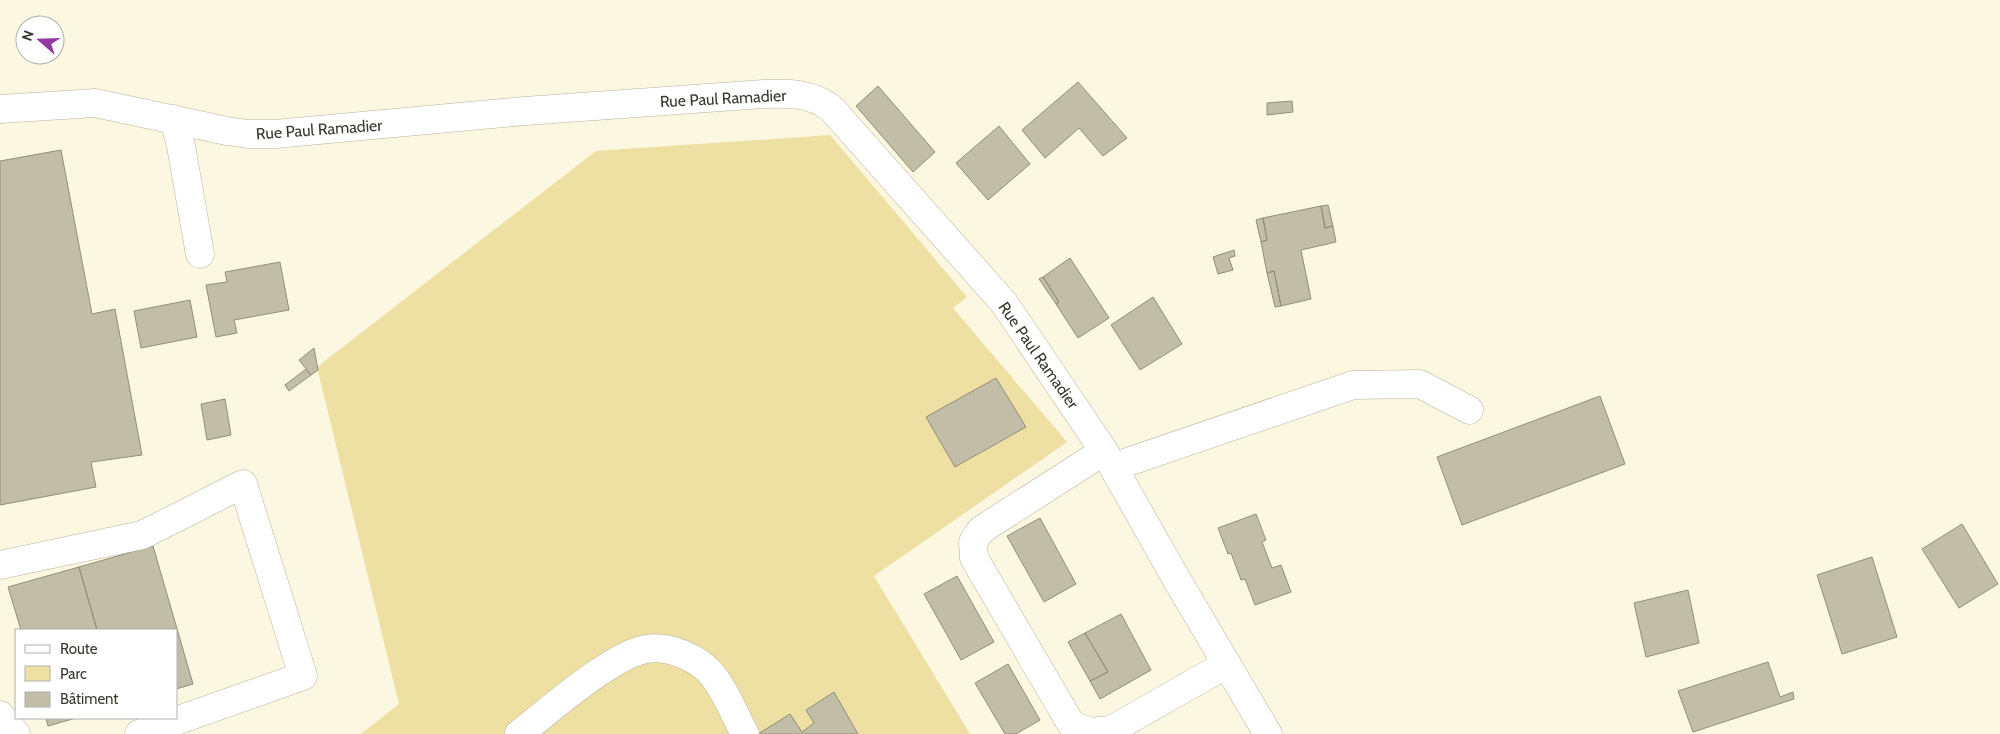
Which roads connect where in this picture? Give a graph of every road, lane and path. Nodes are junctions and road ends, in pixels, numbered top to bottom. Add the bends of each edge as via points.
1 (0, 109) edge
2 (174, 119) junction
3 (200, 254) dead end
4 (1469, 410) dead end
5 (1109, 459) junction
6 (0, 565) edge
7 (1227, 664) junction
8 (0, 715) edge
9 (16, 734) edge
10 (139, 734) edge
11 (519, 734) edge
12 (745, 734) edge
13 (1268, 734) edge

1 - 2 street, Rue Paul Ramadier via 95,103
2 - 3 street via 182,146
2 - 5 street, Rue Paul Ramadier via 227,131 275,134 525,111 754,95 785,94 819,100 831,108 1004,303
4 - 5 street via 1420,384 1353,384
5 - 7 street, Rue Paul Ramadier
5 - 7 street via 982,530 973,542 974,558 1071,724 1090,732 1110,730
6 - 10 street via 142,535 243,484 304,676
7 - 13 street, Rue Paul Ramadier
8 - 9 street
11 - 12 street via 624,657 647,649 679,651 700,663 714,677

